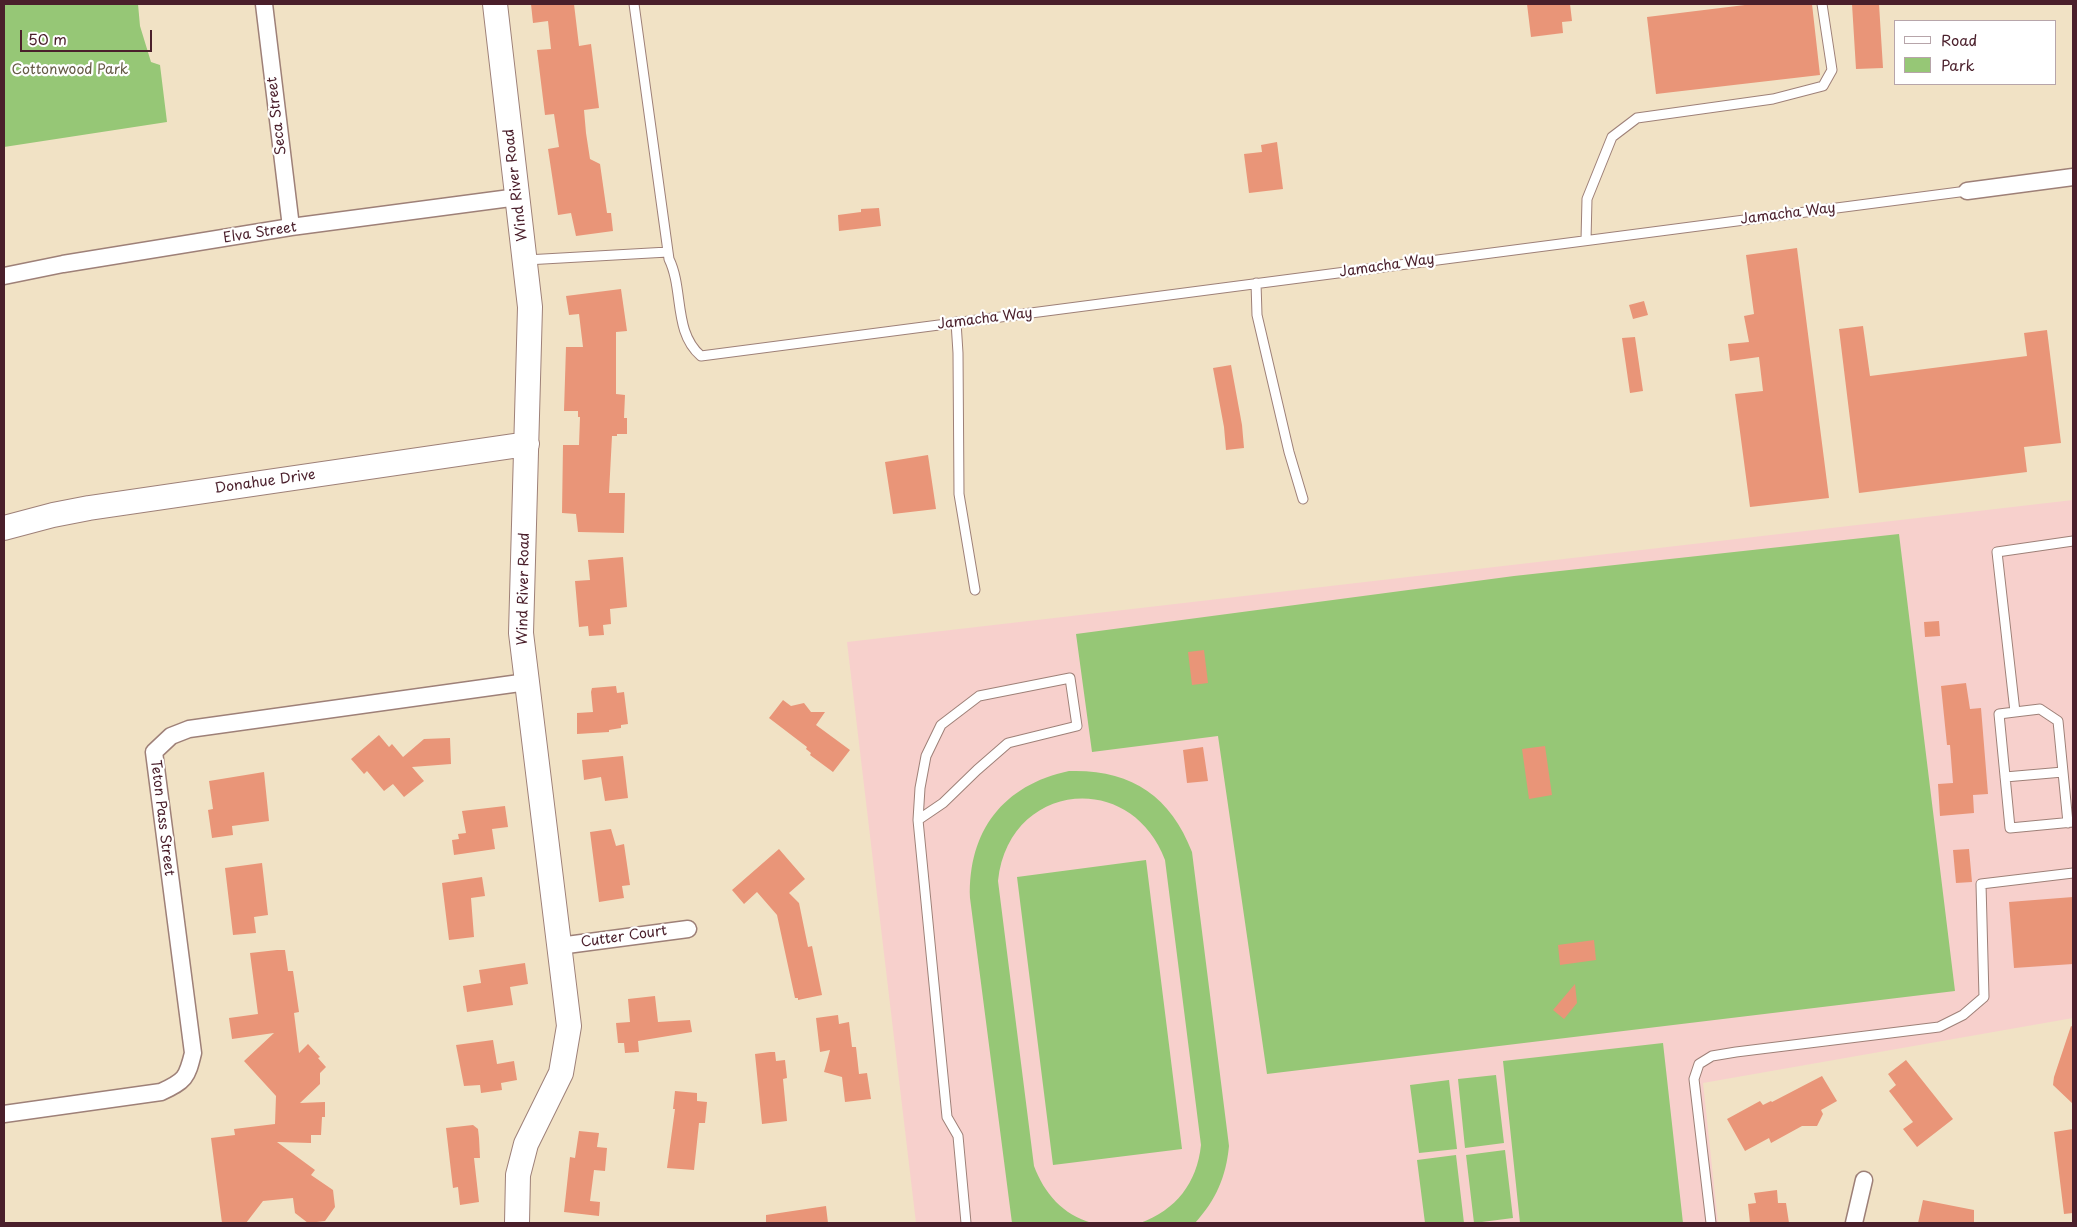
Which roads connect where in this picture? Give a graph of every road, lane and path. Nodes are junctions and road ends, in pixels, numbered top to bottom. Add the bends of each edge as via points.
1 (264, 4) edge
2 (494, 4) edge
3 (634, 4) edge
4 (1822, 4) edge
5 (2073, 177) edge
6 (1967, 191) joint
7 (518, 196) junction
8 (291, 227) junction
9 (1586, 240) junction
10 (668, 252) junction
11 (525, 260) junction
12 (4, 276) edge
13 (1256, 283) junction
14 (956, 322) junction
15 (527, 444) junction
16 (1303, 499) dead end
17 (4, 528) edge
18 (2073, 541) edge
19 (975, 590) dead end
20 (527, 682) junction
21 (2015, 712) junction
22 (2063, 772) junction
23 (2005, 777) junction
24 (918, 820) junction
25 (2070, 822) edge
26 (2073, 873) edge
27 (688, 929) dead end
28 (559, 946) junction
29 (4, 1114) edge
30 (1864, 1180) dead end
31 (517, 1223) edge
32 (966, 1223) edge
33 (1711, 1223) edge
34 (1854, 1223) edge

1 - 8 street, Seca Street
2 - 7 street, Wind River Road
3 - 10 lane
4 - 9 lane via 1832,70 1823,86 1774,99 1637,118 1612,137 1588,199
5 - 6 street, Jamacha Way
6 - 9 lane, Jamacha Way
7 - 8 street, Elva Street
7 - 11 street, Wind River Road
8 - 12 street, Elva Street
9 - 13 lane, Jamacha Way
10 - 11 lane
10 - 14 lane, Jamacha Way via 683,327 690,347 701,356
11 - 15 street, Wind River Road via 530,307
13 - 14 lane, Jamacha Way
13 - 16 lane via 1259,324 1288,452
14 - 19 lane via 959,494
15 - 17 street, Donahue Drive via 96,507
15 - 20 street, Wind River Road via 521,633
18 - 21 lane via 1997,552
20 - 28 street, Wind River Road
20 - 29 street, Teton Pass Street via 189,729 171,736 154,752 192,1053 188,1075 179,1084 161,1092
21 - 22 lane via 2040,709 2058,722
21 - 23 lane via 1999,714
22 - 23 lane
22 - 25 lane
23 - 25 lane via 2010,828
24 - 24 lane via 926,756 942,725 979,696 1070,678 1077,726 1008,743 942,803
24 - 32 lane via 947,1117 958,1136
26 - 33 lane via 1982,884 1984,997 1963,1015 1939,1027 1736,1052 1712,1056 1699,1064 1694,1079
27 - 28 street, Cutter Court
28 - 31 street, Wind River Road via 569,1026 561,1073 526,1144 518,1175
30 - 34 street

